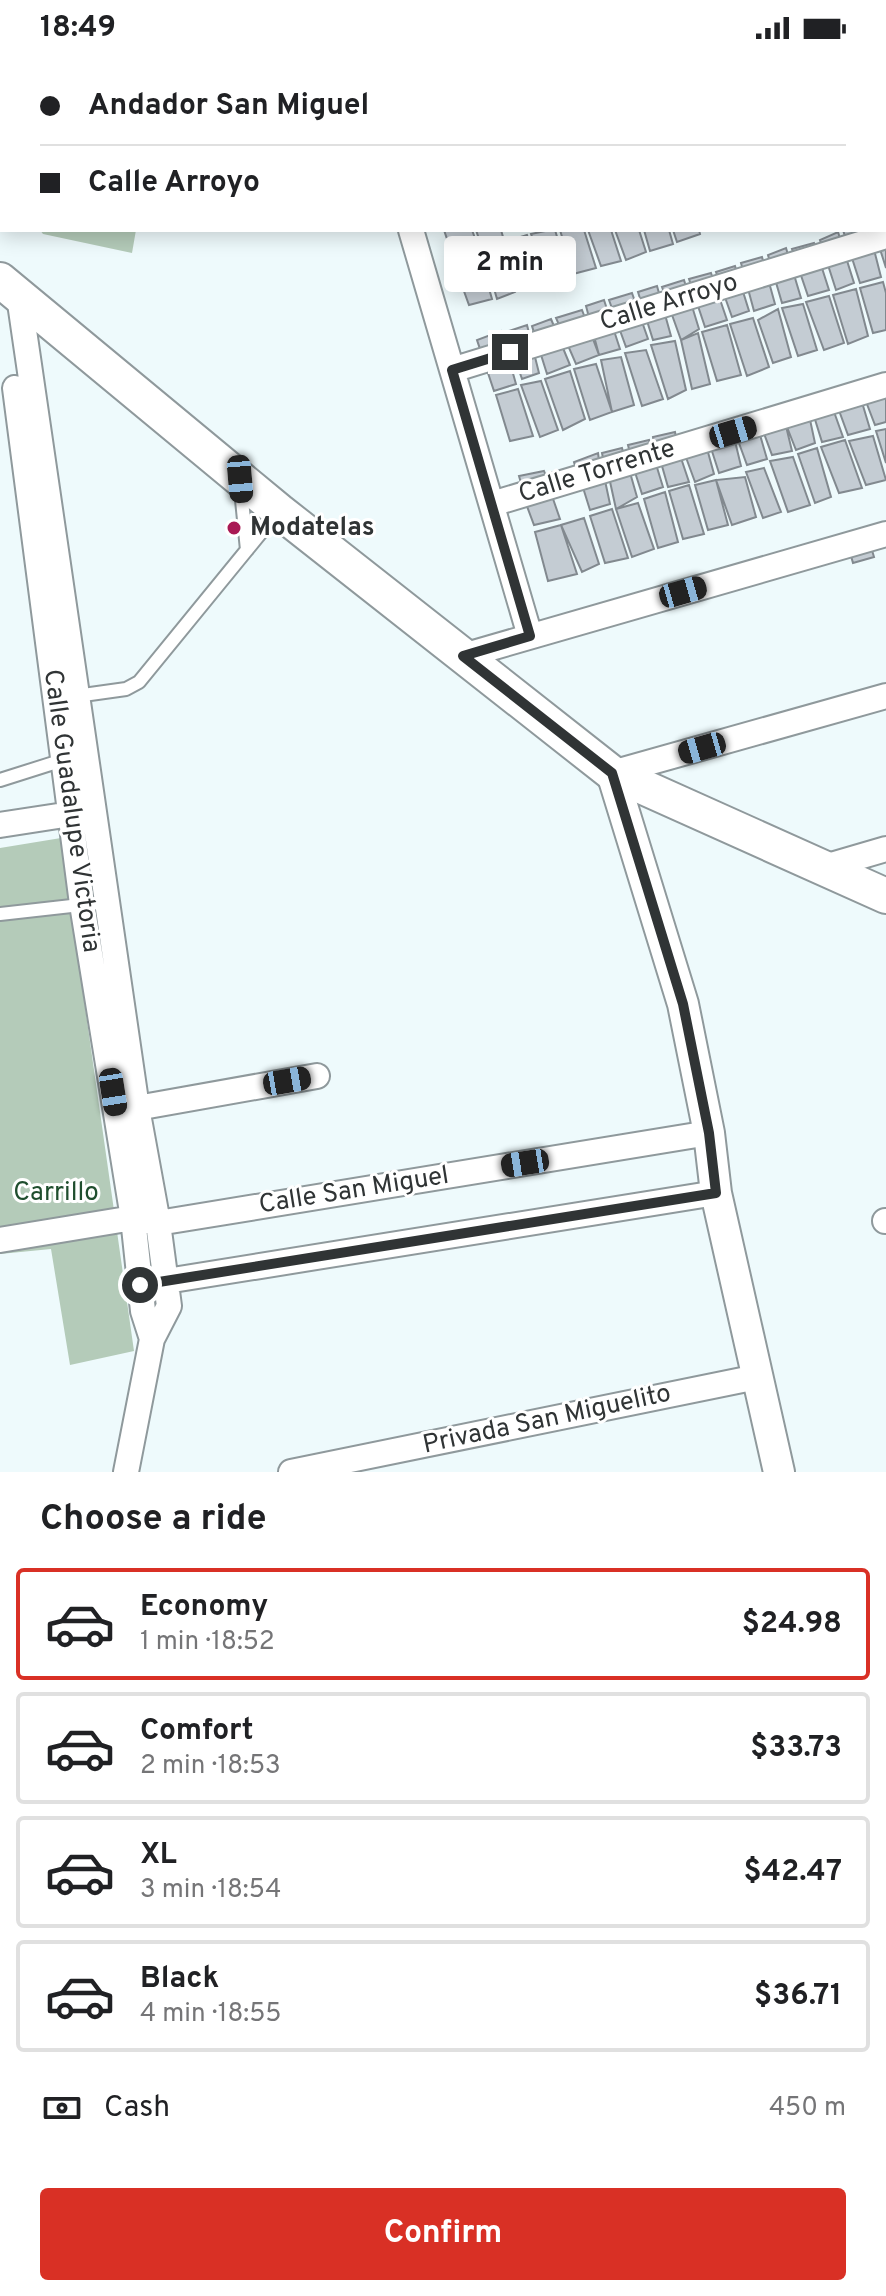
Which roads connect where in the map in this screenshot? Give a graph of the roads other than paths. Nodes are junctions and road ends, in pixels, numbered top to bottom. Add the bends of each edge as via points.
1 (412, 232) edge
2 (886, 236) edge
3 (7, 286) edge
4 (452, 370) junction
5 (886, 385) edge
6 (240, 479) junction
7 (492, 504) junction
8 (279, 511) junction
9 (886, 534) edge
10 (247, 550) junction
11 (530, 636) junction
12 (463, 656) junction
13 (76, 696) junction
14 (886, 696) edge
15 (63, 760) junction
16 (612, 773) junction
17 (0, 780) edge
18 (71, 814) junction
19 (0, 825) edge
20 (886, 849) edge
21 (821, 868) junction
22 (886, 896) edge
23 (95, 903) junction
24 (0, 914) edge
25 (317, 1076) dead end
26 (137, 1108) junction
27 (709, 1133) junction
28 (716, 1193) junction
29 (133, 1218) junction
30 (158, 1223) junction
31 (0, 1240) edge
32 (167, 1281) junction
33 (140, 1285) junction
34 (152, 1339) junction
35 (757, 1377) junction
36 (126, 1472) edge
37 (291, 1472) edge
38 (779, 1472) edge

1 - 4 street
2 - 4 street, Calle Arroyo
3 - 6 main road
3 - 13 street, Calle Guadalupe Victoria
3 - 15 street, Calle Guadalupe Victoria
4 - 7 street
5 - 7 street, Calle Torrente
6 - 8 main road
6 - 10 lane
7 - 11 street
8 - 10 lane
8 - 12 main road
9 - 11 street
10 - 13 lane via 139,682 126,689
11 - 12 street
12 - 16 main road
13 - 23 street, Calle Guadalupe Victoria
14 - 16 street
15 - 17 lane
15 - 18 street, Calle Guadalupe Victoria
16 - 21 main road
16 - 27 street via 683,1004
18 - 19 street
18 - 23 street, Calle Guadalupe Victoria
20 - 21 street
21 - 22 main road
23 - 24 lane
23 - 26 street, Calle Guadalupe Victoria
23 - 29 street, Calle Guadalupe Victoria
25 - 26 street
26 - 30 street, Calle Guadalupe Victoria
27 - 28 street
27 - 30 street, Calle San Miguel
28 - 32 street
28 - 35 street
29 - 30 street, Calle San Miguel
29 - 31 street, Calle San Miguel
29 - 33 street, Calle Guadalupe Victoria
30 - 32 street, Calle Guadalupe Victoria
32 - 33 street
32 - 34 street, Calle Guadalupe Victoria via 169,1306
33 - 34 street, Calle Guadalupe Victoria
34 - 36 street, Calle Guadalupe Victoria
35 - 37 street, Privada San Miguelito
35 - 38 street

